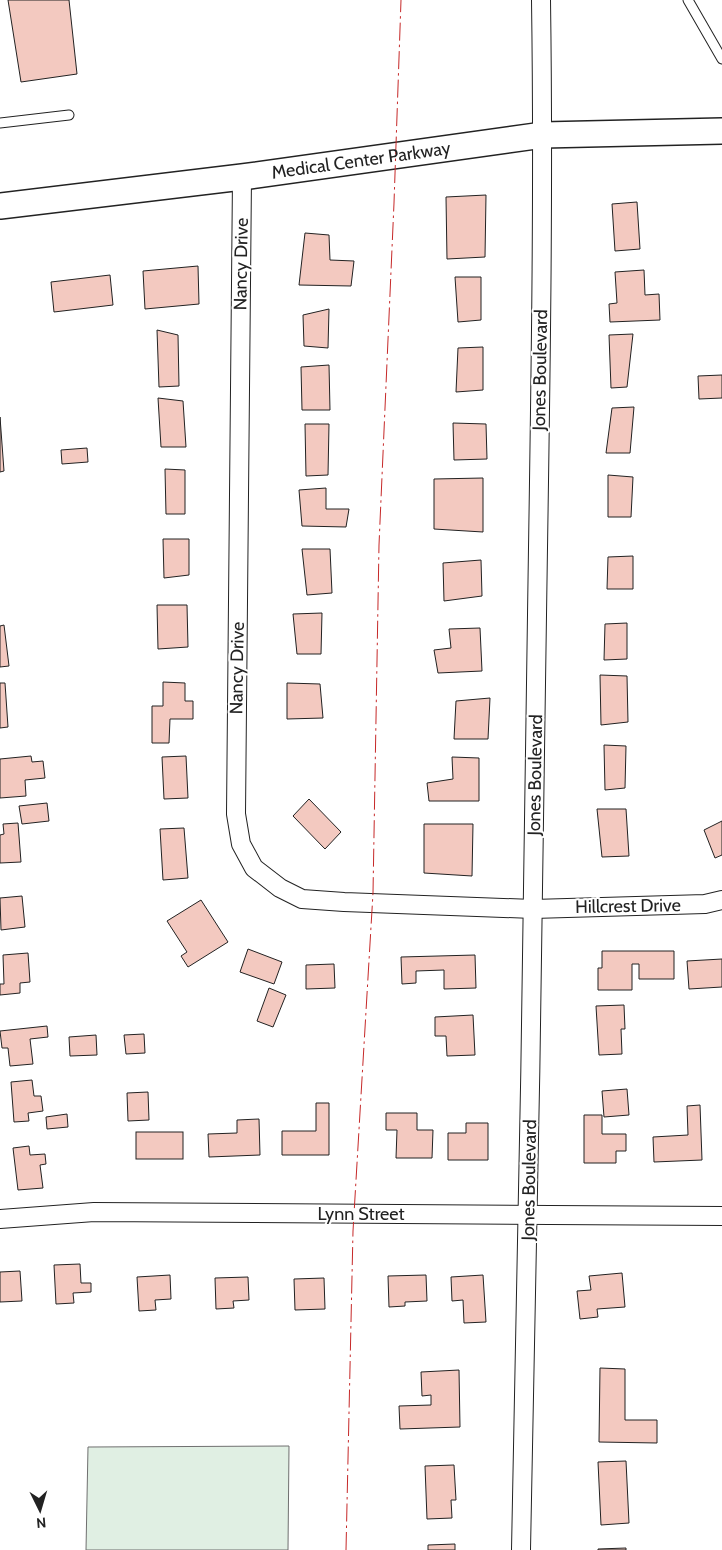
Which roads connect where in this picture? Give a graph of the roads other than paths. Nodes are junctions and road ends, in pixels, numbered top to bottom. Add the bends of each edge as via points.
1 (541, 0) edge
2 (688, 0) edge
3 (722, 59) edge
4 (69, 115) dead end
5 (0, 123) edge
6 (722, 131) edge
7 (543, 135) junction
8 (242, 177) junction
9 (0, 206) edge
10 (722, 900) edge
11 (533, 908) junction
12 (529, 1215) junction
13 (722, 1216) edge
14 (0, 1220) edge
15 (521, 1550) edge

1 - 7 street, Jones Boulevard
2 - 3 lane
4 - 5 lane
6 - 7 main road, Medical Center Parkway
7 - 8 main road, Medical Center Parkway
7 - 11 street, Jones Boulevard
8 - 9 main road, Medical Center Parkway
8 - 11 street, Nancy Drive via 236,804 241,844 254,868 280,888 302,899
10 - 11 street, Hillcrest Drive via 705,904
11 - 12 street, Jones Boulevard
12 - 13 street, Lynn Street
12 - 14 street, Lynn Street via 94,1212
12 - 15 street, Jones Boulevard

